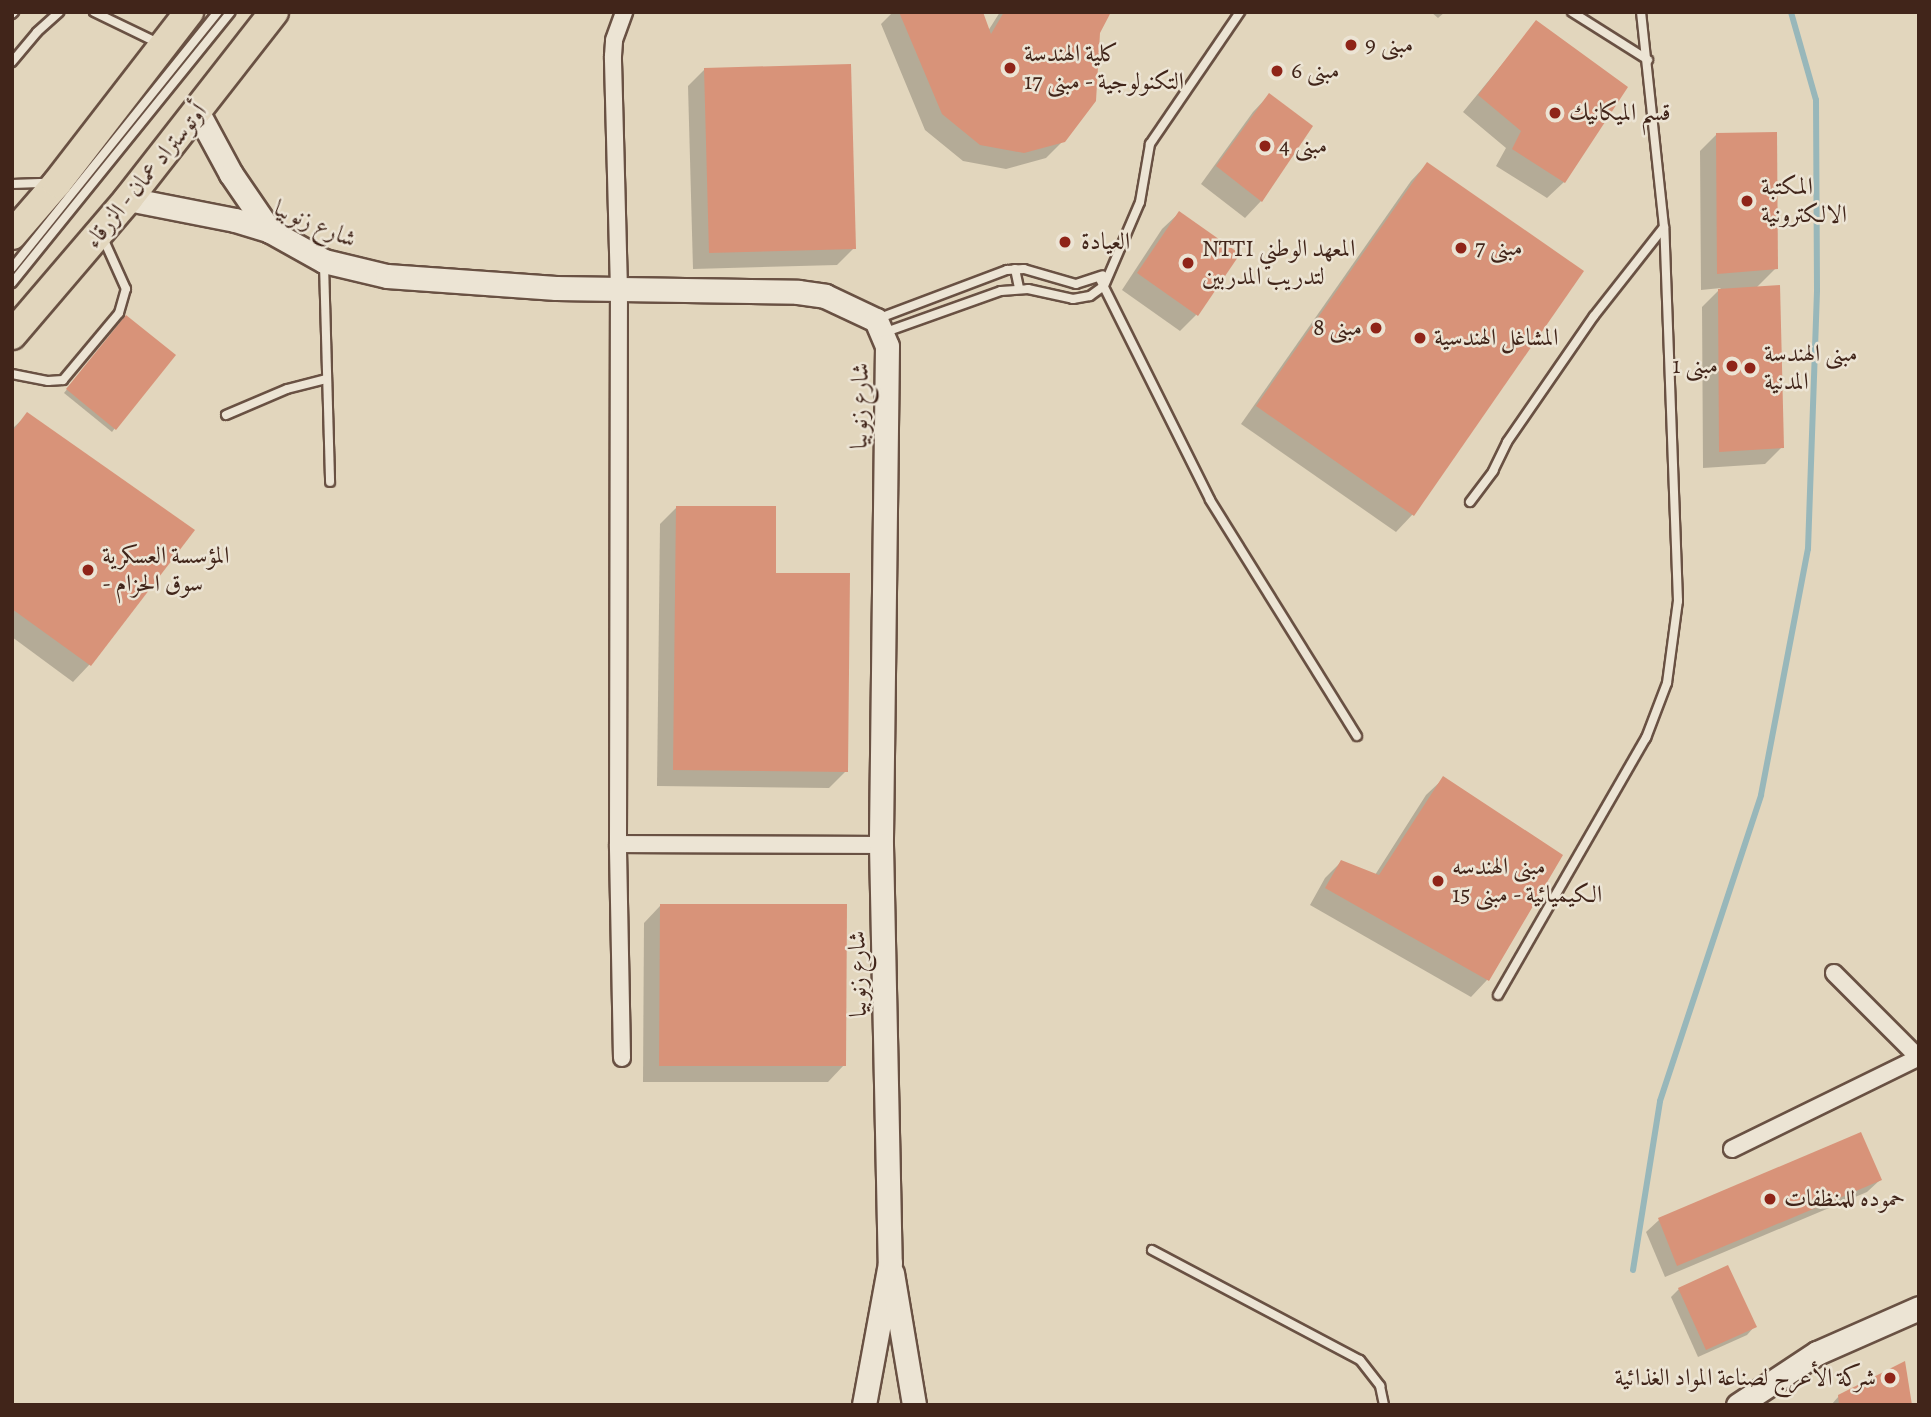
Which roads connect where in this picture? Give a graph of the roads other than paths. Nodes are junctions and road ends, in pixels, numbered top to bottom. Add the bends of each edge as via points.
1 (59, 12) edge
2 (94, 12) edge
3 (189, 12) edge
4 (218, 12) edge
5 (232, 12) edge
6 (274, 12) edge
7 (624, 12) edge
8 (1240, 12) edge
9 (1572, 12) edge
10 (1641, 12) edge
11 (163, 45) junction
12 (1648, 60) junction
13 (12, 62) edge
14 (198, 113) junction
15 (57, 183) junction
16 (12, 184) edge
17 (128, 200) junction
18 (1664, 227) junction
19 (270, 231) junction
20 (101, 233) junction
21 (12, 234) edge
22 (324, 261) junction
23 (12, 268) edge
24 (1014, 269) junction
25 (1112, 271) junction
26 (1099, 277) junction
27 (979, 280) junction
28 (12, 283) edge
29 (1104, 286) junction
30 (620, 289) junction
31 (1019, 289) junction
32 (985, 296) junction
33 (879, 326) junction
34 (12, 335) edge
35 (12, 374) edge
36 (326, 379) junction
37 (226, 415) dead end
38 (330, 482) dead end
39 (1470, 502) dead end
40 (1357, 736) dead end
41 (618, 844) junction
42 (881, 845) junction
43 (1834, 973) dead end
44 (1498, 995) dead end
45 (622, 1058) dead end
46 (1918, 1058) edge
47 (1732, 1149) dead end
48 (1152, 1250) dead end
49 (890, 1263) junction
50 (1919, 1308) edge
51 (864, 1405) edge
52 (914, 1405) edge
53 (1384, 1405) edge
54 (1738, 1405) edge

1 - 13 lane
2 - 11 lane
3 - 11 highway
4 - 23 lane
5 - 28 lane
6 - 14 highway, أوتوستراد عمان - الزرقاء
7 - 30 street via 613,56
8 - 25 lane via 1150,145 1140,202
9 - 12 lane
10 - 12 lane
11 - 15 highway
12 - 18 lane
14 - 17 highway, أوتوستراد عمان - الزرقاء
14 - 19 street via 231,174
15 - 16 lane
15 - 21 highway
17 - 19 street, شارع زنوبيا via 201,211
17 - 20 highway, أوتوستراد عمان - الزرقاء
18 - 39 lane via 1594,316
18 - 44 lane via 1678,601 1667,683 1646,738
19 - 22 street, شارع زنوبيا
20 - 34 highway, أوتوستراد عمان - الزرقاء
20 - 35 lane via 127,289 119,313 63,380 48,382
22 - 30 street, شارع زنوبيا via 387,276 438,281
22 - 36 lane
24 - 26 lane via 1076,284
24 - 27 lane
24 - 31 lane
25 - 26 lane
25 - 29 lane
26 - 29 lane
27 - 32 lane
27 - 33 lane
29 - 31 lane via 1090,296 1073,299
29 - 40 lane via 1210,500
30 - 33 street, شارع زنوبيا via 798,292 825,296
30 - 41 street
31 - 32 lane
32 - 33 lane
33 - 42 street, شارع زنوبيا via 887,360
36 - 37 lane via 287,388
36 - 38 lane
41 - 42 street
41 - 45 street
42 - 49 street, شارع زنوبيا
43 - 46 street
46 - 47 street
48 - 53 lane via 1360,1360 1380,1386
49 - 51 street, شارع زنوبيا
49 - 52 street, شارع زنوبيا
50 - 54 street via 1817,1353

